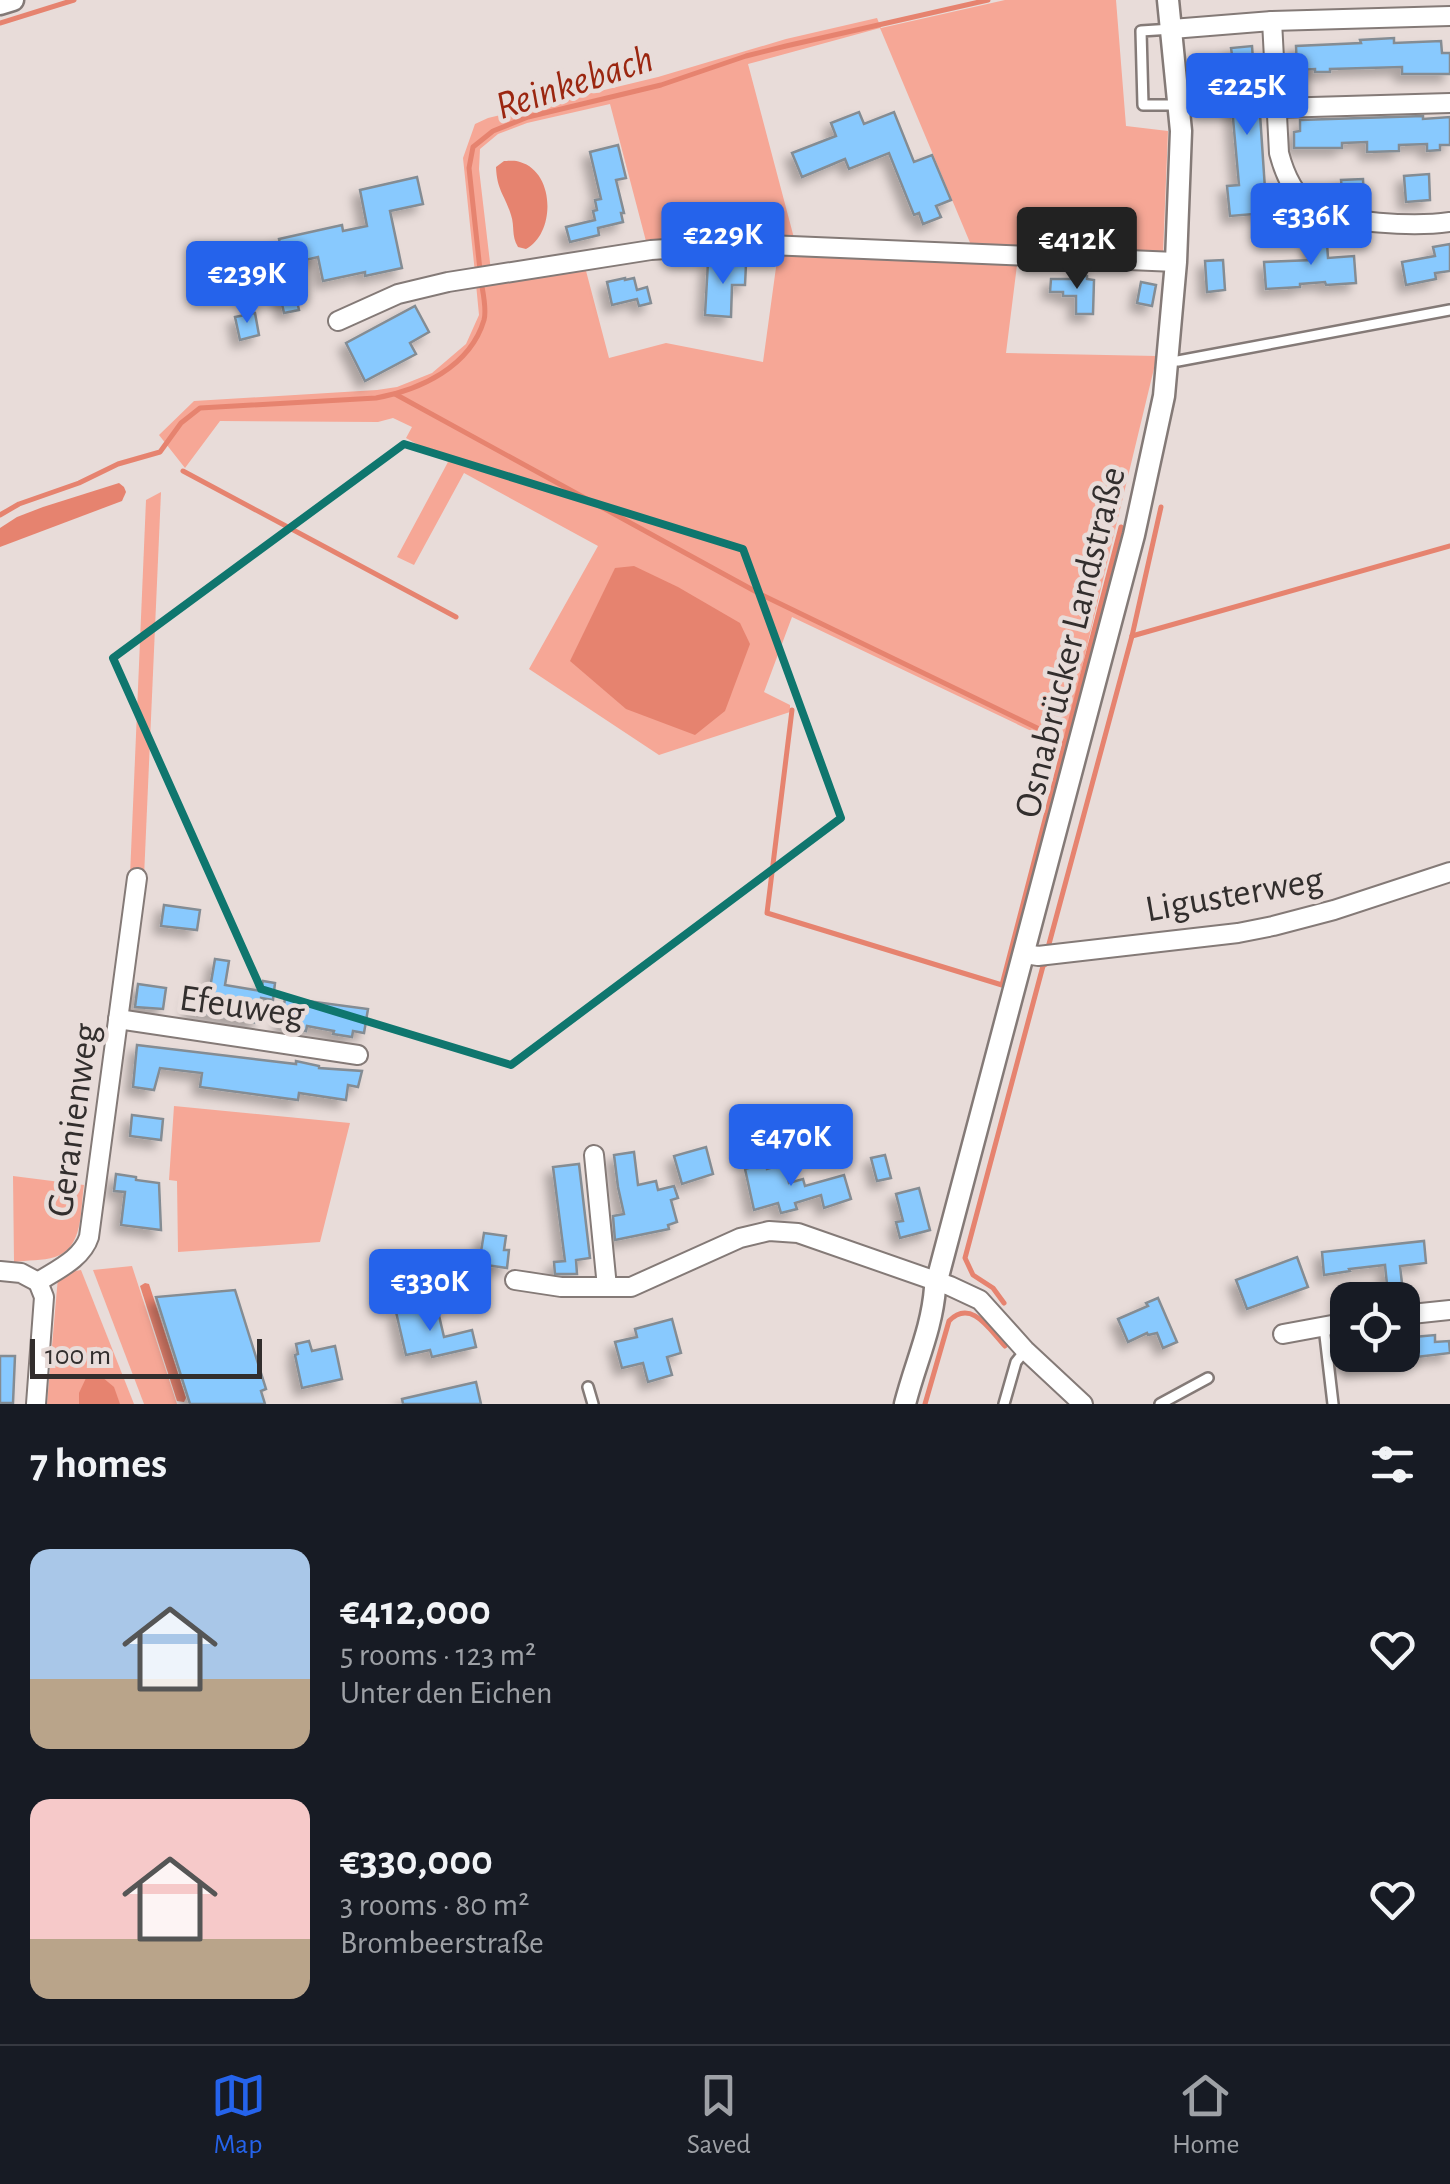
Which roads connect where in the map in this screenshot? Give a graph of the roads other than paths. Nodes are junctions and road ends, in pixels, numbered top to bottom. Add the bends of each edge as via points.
1 (12, 0) edge
2 (1168, 0) edge
3 (0, 4) edge
4 (1450, 16) edge
5 (1272, 21) junction
6 (1172, 29) junction
7 (1450, 102) edge
8 (1180, 105) junction
9 (1277, 108) junction
10 (1450, 222) edge
11 (1176, 262) junction
12 (1450, 310) edge
13 (338, 321) dead end
14 (1167, 361) junction
15 (1450, 872) edge
16 (137, 878) dead end
17 (1025, 954) junction
18 (118, 1019) junction
19 (358, 1055) dead end
20 (594, 1155) dead end
21 (0, 1271) edge
22 (515, 1280) dead end
23 (38, 1282) junction
24 (936, 1285) junction
25 (607, 1287) junction
26 (1450, 1310) edge
27 (1420, 1314) edge
28 (1330, 1324) edge
29 (1324, 1325) junction
30 (1282, 1334) dead end
31 (1026, 1350) junction
32 (1208, 1378) dead end
33 (588, 1386) dead end
34 (36, 1404) edge
35 (592, 1404) edge
36 (905, 1404) edge
37 (1004, 1404) edge
38 (1083, 1404) edge
39 (1160, 1404) edge
40 (1333, 1404) edge

1 - 3 street
2 - 6 street, Osnabrücker Landstraße
4 - 5 street
5 - 6 street
5 - 9 street
6 - 8 street, Osnabrücker Landstraße
6 - 8 lane via 1141,31 1143,105
7 - 9 street
8 - 11 street, Osnabrücker Landstraße
9 - 10 street via 1284,170 1308,204 1371,222
11 - 13 street via 745,244 650,250 398,294
11 - 14 street, Osnabrücker Landstraße
12 - 14 lane
14 - 17 street, Osnabrücker Landstraße via 1134,536
15 - 17 street, Ligusterweg via 1272,926
16 - 18 street, Geranienweg
17 - 24 street, Osnabrücker Landstraße
18 - 19 street, Efeuweg
18 - 23 street, Geranienweg via 87,1244
20 - 25 street
21 - 23 street
22 - 25 street
23 - 34 street via 44,1297
24 - 25 street via 798,1233 768,1230 632,1287
24 - 31 street via 980,1300
24 - 36 street, Osnabrücker Landstraße via 918,1320
26 - 27 street
28 - 29 street
29 - 30 street
29 - 40 lane
31 - 37 lane
31 - 38 street
32 - 39 lane
33 - 35 lane

